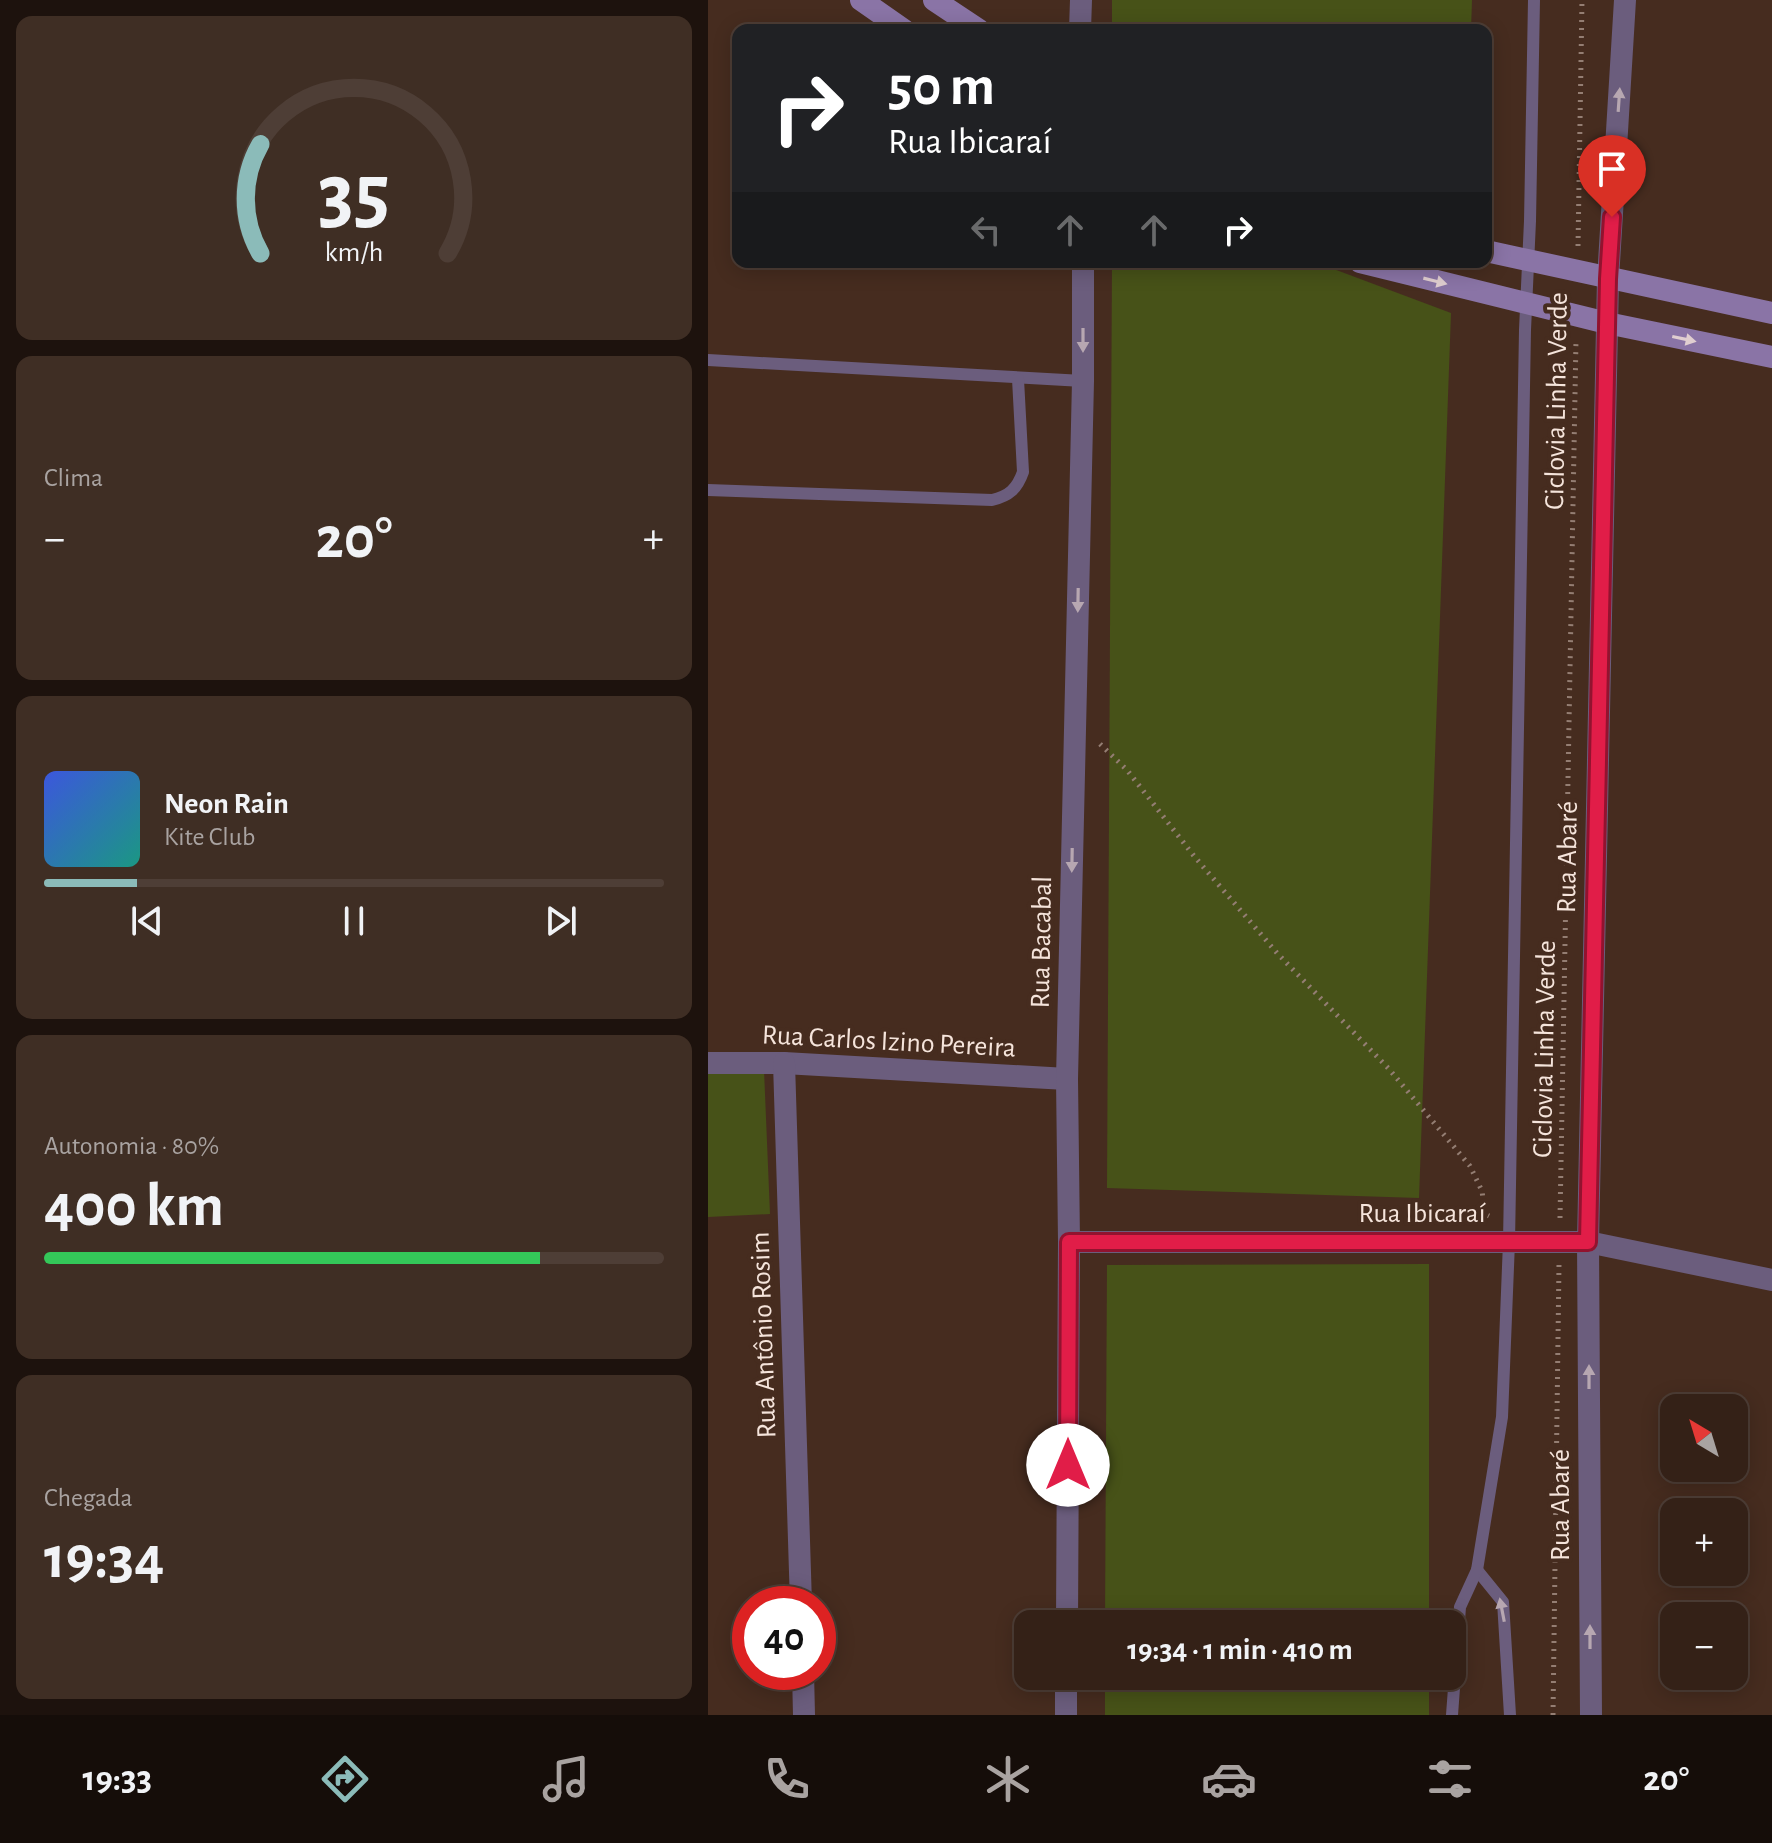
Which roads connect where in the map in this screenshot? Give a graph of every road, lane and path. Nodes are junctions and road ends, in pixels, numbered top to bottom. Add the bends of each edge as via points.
1 (861, 0) edge
2 (934, 0) edge
3 (1081, 0) edge
4 (1534, 0) edge
5 (1582, 0) edge
6 (1625, 0) edge
7 (895, 24) edge
8 (970, 24) edge
9 (1080, 24) edge
10 (1492, 252) edge
11 (1528, 261) junction
12 (1083, 268) edge
13 (1384, 268) edge
14 (1578, 271) junction
15 (1608, 279) junction
16 (1525, 303) junction
17 (1772, 313) edge
18 (1577, 314) junction
19 (1607, 323) junction
20 (1772, 357) edge
21 (708, 360) edge
22 (1018, 379) junction
23 (1083, 381) junction
24 (708, 490) edge
25 (1076, 721) junction
26 (708, 1063) edge
27 (784, 1063) junction
28 (1067, 1079) junction
29 (1485, 1214) dead end
30 (1069, 1242) junction
31 (1509, 1242) junction
32 (1559, 1242) junction
33 (1588, 1242) junction
34 (1772, 1280) edge
35 (1477, 1570) junction
36 (800, 1586) edge
37 (1067, 1610) edge
38 (803, 1690) edge
39 (1066, 1690) edge
40 (804, 1715) edge
41 (1066, 1715) edge
42 (1452, 1715) edge
43 (1510, 1715) edge
44 (1553, 1715) edge
45 (1591, 1715) edge

1 - 7 main road
2 - 8 main road
3 - 9 street
4 - 11 lane
5 - 14 path, Ciclovia Linha Verde
15 -> 6 street, Rua Abaré
10 - 11 main road
11 - 14 main road
11 - 16 lane
12 -> 23 street, Rua Bacabal
13 -> 16 main road
14 - 15 main road
15 - 17 main road
15 - 19 street, Rua Abaré
16 - 18 main road
16 - 31 lane
18 - 19 main road
18 - 32 path, Ciclovia Linha Verde
19 -> 20 main road
19 - 33 street, Rua Abaré
21 - 22 lane
22 - 23 lane
22 - 24 lane via 1023,472 1004,497
23 -> 25 street, Rua Bacabal
25 -> 28 street, Rua Bacabal
25 - 29 path via 1127,770 1259,932 1389,1069 1470,1166
26 - 27 street, Rua Carlos Izino Pereira
27 - 28 street, Rua Carlos Izino Pereira
27 - 36 street, Rua Antônio Rosim
28 - 30 street, Rua Bacabal
30 - 31 street, Rua Ibicaraí
30 - 37 street, Rua Bacabal
31 - 32 street, Rua Ibicaraí
31 - 35 lane via 1502,1417
32 - 33 street, Rua Ibicaraí
32 - 44 path, Ciclovia Linha Verde
33 - 34 street, Rua Ibicaraí
45 -> 33 street, Rua Abaré
35 - 42 lane via 1460,1607
43 -> 35 lane via 1503,1602
38 - 40 street
39 - 41 street

